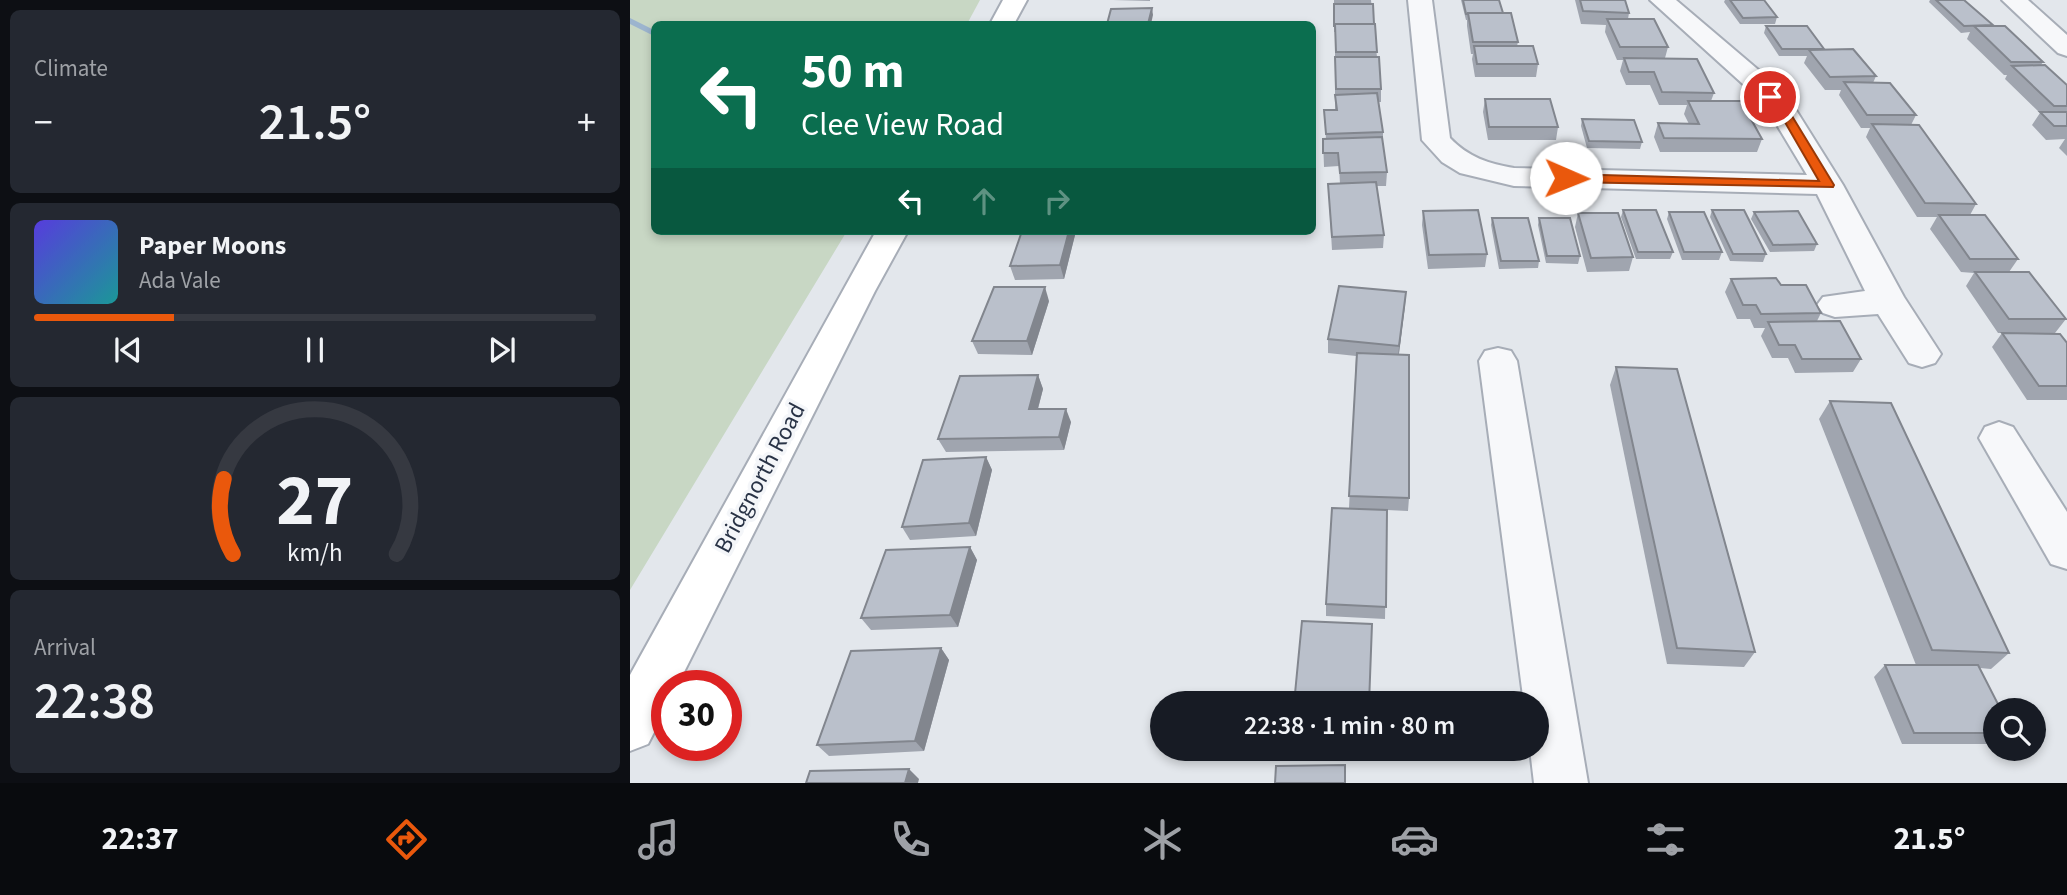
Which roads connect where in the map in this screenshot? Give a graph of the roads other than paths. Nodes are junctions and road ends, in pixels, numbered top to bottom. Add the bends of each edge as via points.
1 (1015, 0) edge
2 (1420, 0) edge
3 (1662, 0) edge
4 (2014, 0) edge
5 (1004, 21) edge
6 (2067, 48) edge
7 (1828, 185) junction
8 (890, 235) edge
9 (1888, 301) junction
10 (1835, 305) dead end
11 (1922, 354) dead end
12 (1498, 361) dead end
13 (1999, 439) dead end
14 (2067, 550) edge
15 (630, 726) edge
16 (1561, 783) edge

1 - 5 main road
2 - 7 street via 1436,139 1465,164 1514,177
3 - 7 street via 1753,79 1786,116
4 - 6 street
7 - 9 street
8 - 15 main road, Bridgnorth Road
9 - 10 street
9 - 11 street
12 - 16 street
13 - 14 street

